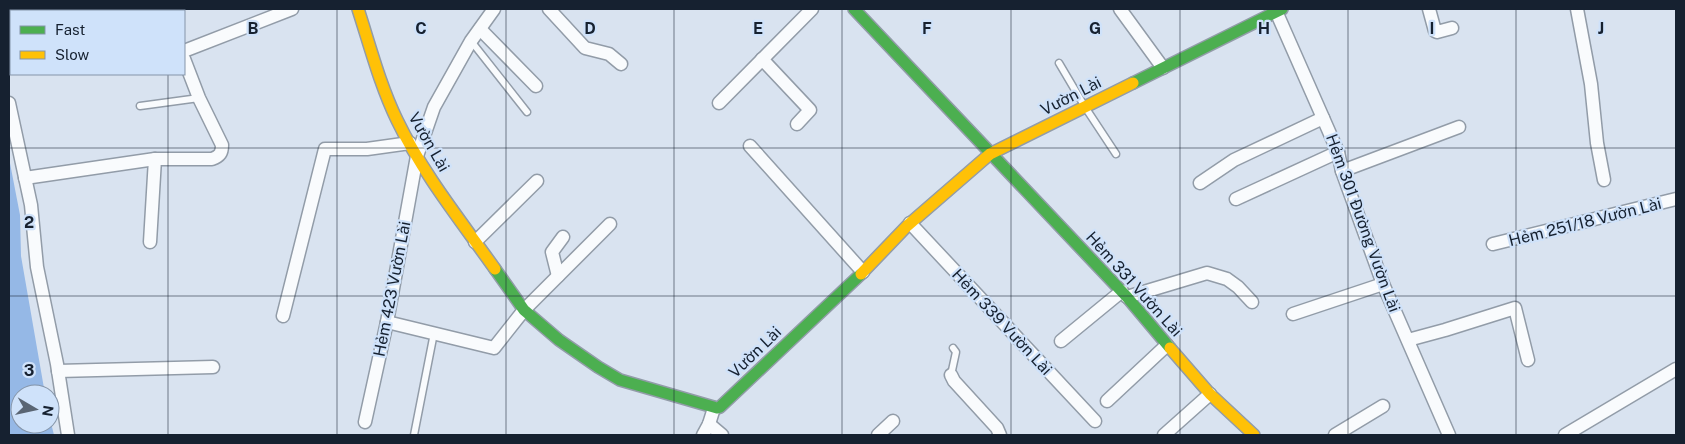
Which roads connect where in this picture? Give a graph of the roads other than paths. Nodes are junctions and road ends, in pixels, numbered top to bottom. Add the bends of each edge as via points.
1 (292, 9) edge
2 (358, 9) edge
3 (494, 9) edge
4 (549, 9) edge
5 (812, 9) edge
6 (854, 9) edge
7 (1120, 9) edge
8 (1429, 9) edge
9 (1577, 9) edge
10 (1278, 10) edge
11 (1452, 28) dead end
12 (480, 29) junction
13 (471, 41) junction
14 (185, 51) edge
15 (762, 59) junction
16 (185, 62) edge
17 (1059, 63) dead end
18 (621, 64) dead end
19 (1162, 68) junction
20 (536, 86) dead end
21 (199, 98) junction
22 (9, 103) edge
23 (719, 103) dead end
24 (140, 106) dead end
25 (1085, 107) junction
26 (527, 112) dead end
27 (1323, 118) junction
28 (797, 124) dead end
29 (1458, 127) dead end
30 (410, 143) junction
31 (750, 146) dead end
32 (1338, 152) junction
33 (990, 154) junction
34 (1116, 154) dead end
35 (417, 156) junction
36 (155, 158) junction
37 (1342, 170) junction
38 (25, 178) junction
39 (1604, 180) dead end
40 (537, 181) dead end
41 (1200, 183) dead end
42 (1236, 199) dead end
43 (1676, 199) edge
44 (610, 224) dead end
45 (910, 224) junction
46 (563, 237) dead end
47 (150, 242) dead end
48 (475, 242) junction
49 (1494, 244) dead end
50 (863, 272) junction
51 (558, 276) junction
52 (1383, 284) junction
53 (1124, 294) junction
54 (1252, 302) dead end
55 (524, 310) junction
56 (1293, 314) dead end
57 (283, 316) dead end
58 (387, 322) junction
59 (434, 334) junction
60 (1408, 340) junction
61 (1060, 341) dead end
62 (1167, 345) junction
63 (953, 348) dead end
64 (1528, 360) dead end
65 (213, 367) dead end
66 (1676, 369) edge
67 (58, 371) junction
68 (951, 375) joint
69 (1210, 394) junction
70 (1107, 402) dead end
71 (1383, 406) dead end
72 (714, 408) junction
73 (893, 421) dead end
74 (1095, 421) dead end
75 (365, 422) dead end
76 (706, 430) edge
77 (68, 435) edge
78 (414, 435) edge
79 (722, 435) edge
80 (878, 435) edge
81 (1000, 435) edge
82 (1164, 435) edge
83 (1254, 435) edge
84 (1335, 435) edge
85 (1450, 435) edge
86 (1565, 435) edge

1 - 14 street
2 - 30 main road, Vườn Lài via 389,102
3 - 12 street, Hẻm 423 Vườn Lài
4 - 18 street via 584,48 609,54
5 - 15 street
6 - 33 main road, Hẻm 331 Vườn Lài
7 - 19 street
8 - 11 street via 1435,31
9 - 39 street
10 - 19 main road, Vườn Lài
10 - 27 street, Hẻm 301 Đường Vườn Lài
12 - 13 street, Hẻm 423 Vườn Lài
12 - 20 street
13 - 26 lane
13 - 35 street, Hẻm 423 Vườn Lài via 434,107
15 - 23 street
15 - 28 street via 810,110
16 - 21 street
17 - 25 lane
19 - 25 main road, Vườn Lài
21 - 24 lane
21 - 36 street via 222,145 221,154 212,159
22 - 38 street
25 - 33 main road, Vườn Lài
25 - 34 lane
27 - 32 street, Hẻm 301 Đường Vườn Lài
27 - 41 street via 1234,160
29 - 37 street
30 - 35 main road, Vườn Lài
30 - 57 street via 367,149 325,149
31 - 50 street
32 - 37 street, Hẻm 301 Đường Vườn Lài
32 - 42 street
33 - 45 main road, Vườn Lài
33 - 53 main road, Hẻm 331 Vườn Lài
35 - 48 main road, Vườn Lài
35 - 58 street, Hẻm 423 Vườn Lài
36 - 38 street
36 - 47 street
37 - 52 street, Hẻm 301 Đường Vườn Lài
38 - 67 street via 37,267
40 - 48 street
43 - 49 street, Hẻm 251/18 Vườn Lài
44 - 51 street
45 - 50 main road, Vườn Lài
45 - 74 street, Hẻm 339 Vườn Lài
46 - 51 street via 552,252
48 - 55 main road, Vườn Lài
50 - 72 main road, Vườn Lài via 720,407
51 - 55 street
52 - 56 street
52 - 60 street, Hẻm 301 Đường Vườn Lài
53 - 54 street via 1207,273 1228,279
53 - 61 street
53 - 62 main road, Hẻm 331 Vườn Lài
55 - 59 street via 494,348
55 - 72 main road, Vườn Lài via 560,340 620,380
58 - 59 street
58 - 75 street, Hẻm 423 Vườn Lài
59 - 78 lane
60 - 64 street via 1515,308
60 - 85 street, Hẻm 301 Đường Vườn Lài
62 - 69 main road, Hẻm 331 Vườn Lài
62 - 70 street
63 - 68 lane via 956,352
65 - 67 street
66 - 86 street
67 - 77 street
68 - 81 street
69 - 82 street
69 - 83 main road, Hẻm 331 Vườn Lài
71 - 84 street
72 - 76 street
73 - 80 street
76 - 79 street

